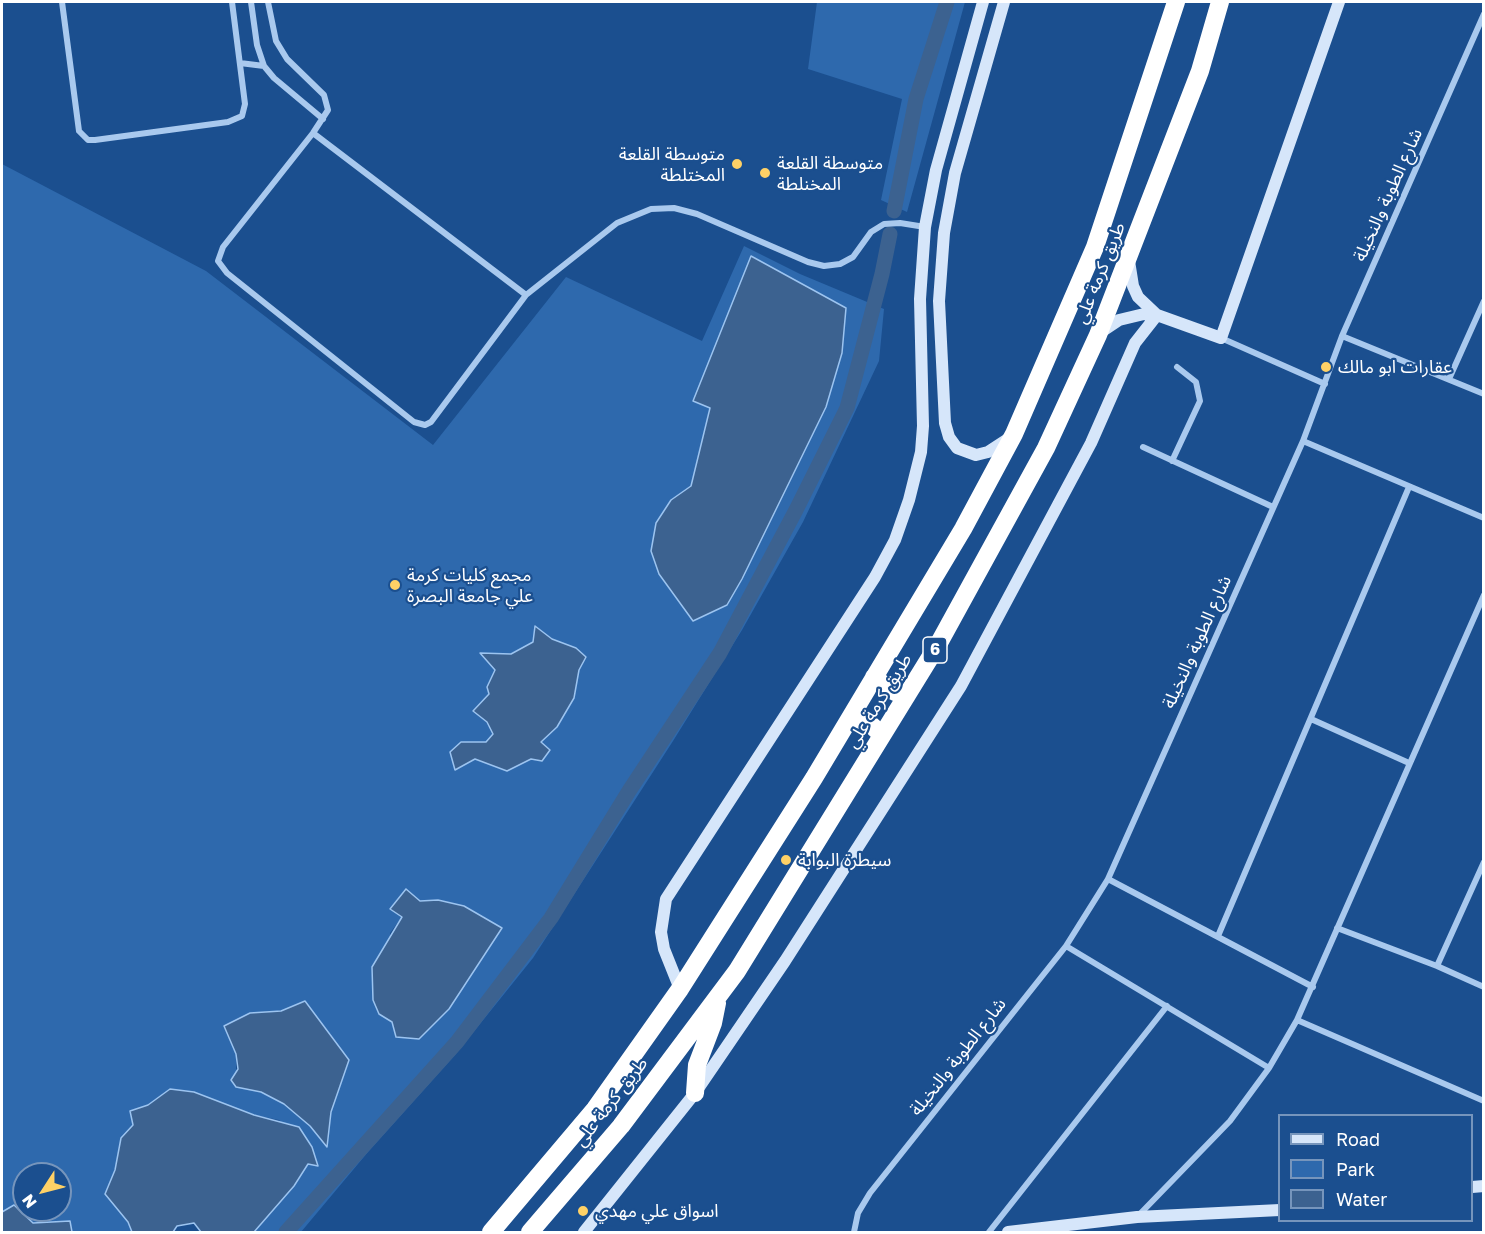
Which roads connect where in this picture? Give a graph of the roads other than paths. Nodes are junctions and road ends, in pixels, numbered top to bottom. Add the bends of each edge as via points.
1 (62, 2) edge
2 (232, 2) edge
3 (251, 2) edge
4 (268, 2) edge
5 (983, 2) edge
6 (1004, 2) edge
7 (1176, 2) edge
8 (1220, 2) edge
9 (1339, 2) edge
10 (1484, 14) edge
11 (240, 63) junction
12 (264, 66) junction
13 (323, 119) junction
14 (313, 133) junction
15 (931, 194) junction
16 (950, 196) junction
17 (925, 227) junction
18 (1129, 261) junction
19 (526, 295) junction
20 (1484, 301) edge
21 (1156, 315) junction
22 (1098, 335) junction
23 (1342, 336) junction
24 (1221, 338) junction
25 (1177, 367) dead end
26 (1449, 379) junction
27 (1325, 384) junction
28 (1484, 394) edge
29 (1014, 434) junction
30 (1303, 441) junction
31 (1143, 447) dead end
32 (1172, 461) junction
33 (1408, 487) junction
34 (1273, 507) junction
35 (1484, 518) edge
36 (1484, 595) edge
37 (874, 677) junction
38 (906, 697) junction
39 (851, 717) junction
40 (1311, 719) junction
41 (882, 735) junction
42 (1409, 763) junction
43 (1484, 862) edge
44 (1482, 870) edge
45 (1108, 879) junction
46 (1336, 928) junction
47 (1218, 936) junction
48 (1066, 946) junction
49 (1437, 966) junction
50 (1313, 987) junction
51 (1484, 987) edge
52 (680, 989) junction
53 (718, 999) junction
54 (1167, 1006) junction
55 (1297, 1020) junction
56 (1269, 1068) junction
57 (695, 1094) junction
58 (1484, 1101) edge
59 (594, 1158) junction
60 (1278, 1210) edge
61 (1137, 1217) junction
62 (586, 1231) edge
63 (491, 1233) edge
64 (519, 1233) edge
65 (530, 1233) edge
66 (854, 1233) edge
67 (989, 1233) edge
68 (1008, 1233) edge

1 - 11 street via 79,131 88,140 237,120 245,110
2 - 11 street
3 - 12 street
4 - 13 street via 272,32 281,50 324,95 328,110
5 - 15 main road
6 - 16 main road
7 - 29 highway, طريق كرمة علي / 6 via 1095,247
8 - 18 highway, طريق كرمة علي / 6 via 1200,71
9 - 24 main road
10 - 23 street, شارع الطوبة والنخيلة
11 - 12 street
12 - 13 street
13 - 14 street
14 - 19 street
14 - 19 street via 223,247 218,261 226,273 414,422 431,422
15 - 16 main road
15 - 17 main road
16 - 29 main road via 939,301 947,430 957,448 976,456
17 - 19 street via 884,224 871,232 853,257 824,266 697,214 674,208 651,209 617,223
17 - 52 main road via 920,299 921,452 909,501 875,577 666,899 661,933
18 - 21 main road via 1138,297
18 - 22 highway, طريق كرمة علي / 6
20 - 26 street
21 - 22 main road via 1125,318
21 - 24 main road
21 - 57 main road via 1135,343 1091,443 961,686
22 - 38 highway, طريق كرمة علي / 6 via 1046,448
23 - 26 street
23 - 27 street, شارع الطوبة والنخيلة
24 - 27 street
25 - 32 street via 1196,382 1200,401
26 - 28 street
27 - 30 street, شارع الطوبة والنخيلة
29 - 37 highway, طريق كرمة علي / 6 via 963,529
30 - 33 street
30 - 34 street, شارع الطوبة والنخيلة
31 - 32 street
32 - 34 street
33 - 35 street
33 - 40 street
34 - 45 street, شارع الطوبة والنخيلة
36 - 42 street
37 - 38 highway
37 - 39 highway, طريق كرمة علي / 6
38 - 41 highway, طريق كرمة علي / 6
39 - 41 highway via 868,723
39 - 52 highway, طريق كرمة علي / 6
40 - 42 street
40 - 47 street
41 - 53 highway, طريق كرمة علي / 6
42 - 46 street
43 - 44 street
44 - 49 street
45 - 47 street
45 - 48 street, شارع الطوبة والنخيلة
46 - 49 street
46 - 50 street
47 - 50 street
48 - 54 street
48 - 66 street, شارع الطوبة والنخيلة via 870,1193 858,1213
49 - 51 street
50 - 55 street
52 - 63 highway, طريق كرمة علي / 6 via 596,1110
53 - 57 highway via 697,1065
53 - 59 highway, طريق كرمة علي / 6
54 - 56 street
54 - 67 street
55 - 56 street
55 - 58 street
56 - 61 street via 1230,1121
57 - 62 main road
59 - 64 highway via 578,1166
59 - 65 highway, طريق كرمة علي / 6
60 - 61 main road
61 - 68 main road

